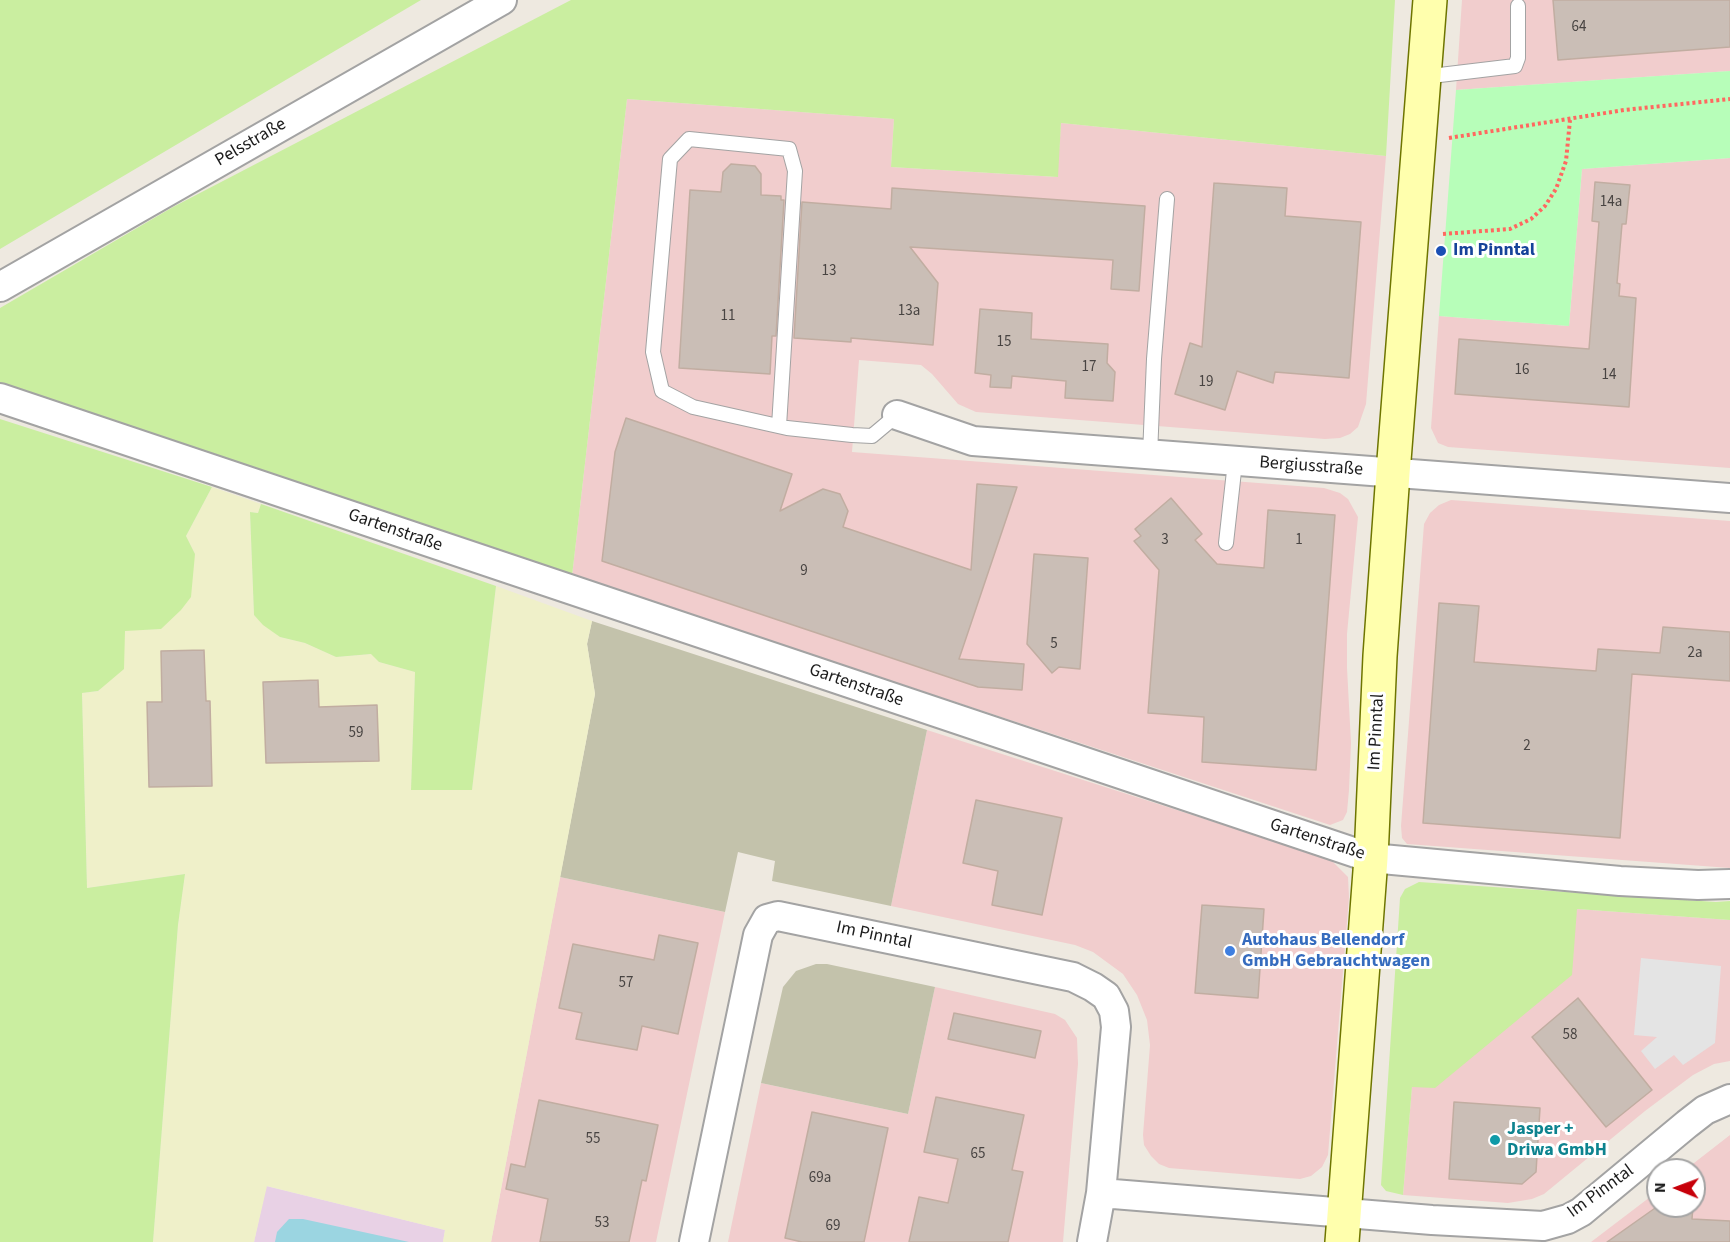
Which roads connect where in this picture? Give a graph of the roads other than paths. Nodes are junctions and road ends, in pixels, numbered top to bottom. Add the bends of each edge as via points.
1 (502, 0) edge
2 (1430, 0) edge
3 (1518, 6) dead end
4 (1423, 77) junction
5 (1167, 199) dead end
6 (0, 287) edge
7 (0, 398) edge
8 (897, 415) joint
9 (779, 426) junction
10 (1150, 456) junction
11 (1235, 462) junction
12 (1393, 473) junction
13 (1730, 498) edge
14 (1226, 543) dead end
15 (1371, 858) junction
16 (1730, 884) edge
17 (1730, 1099) edge
18 (1101, 1193) junction
19 (1343, 1227) edge
20 (694, 1242) edge
21 (1092, 1242) edge

1 - 6 street, Pelsstraße
2 - 4 main road, Im Pinntal
3 - 4 lane via 1515,66
4 - 12 main road, Im Pinntal
5 - 10 lane
7 - 15 street, Gartenstraße
8 - 9 lane via 872,436
8 - 10 street, Bergiusstraße via 973,441
9 - 9 lane via 693,407 662,391 653,352 670,159 689,139 789,149 795,171
10 - 11 street, Bergiusstraße
11 - 12 street, Bergiusstraße
11 - 14 lane
12 - 13 street, Bergiusstraße
12 - 15 main road, Im Pinntal
15 - 16 street, Gartenstraße via 1620,881
15 - 19 main road, Im Pinntal
17 - 19 street, Im Pinntal via 1696,1117 1568,1219 1529,1227
18 - 19 street, Im Pinntal
18 - 20 street, Im Pinntal via 1116,1028 1114,1011 1106,996 1073,977 778,916 767,919 758,936
18 - 21 street, Im Pinntal

